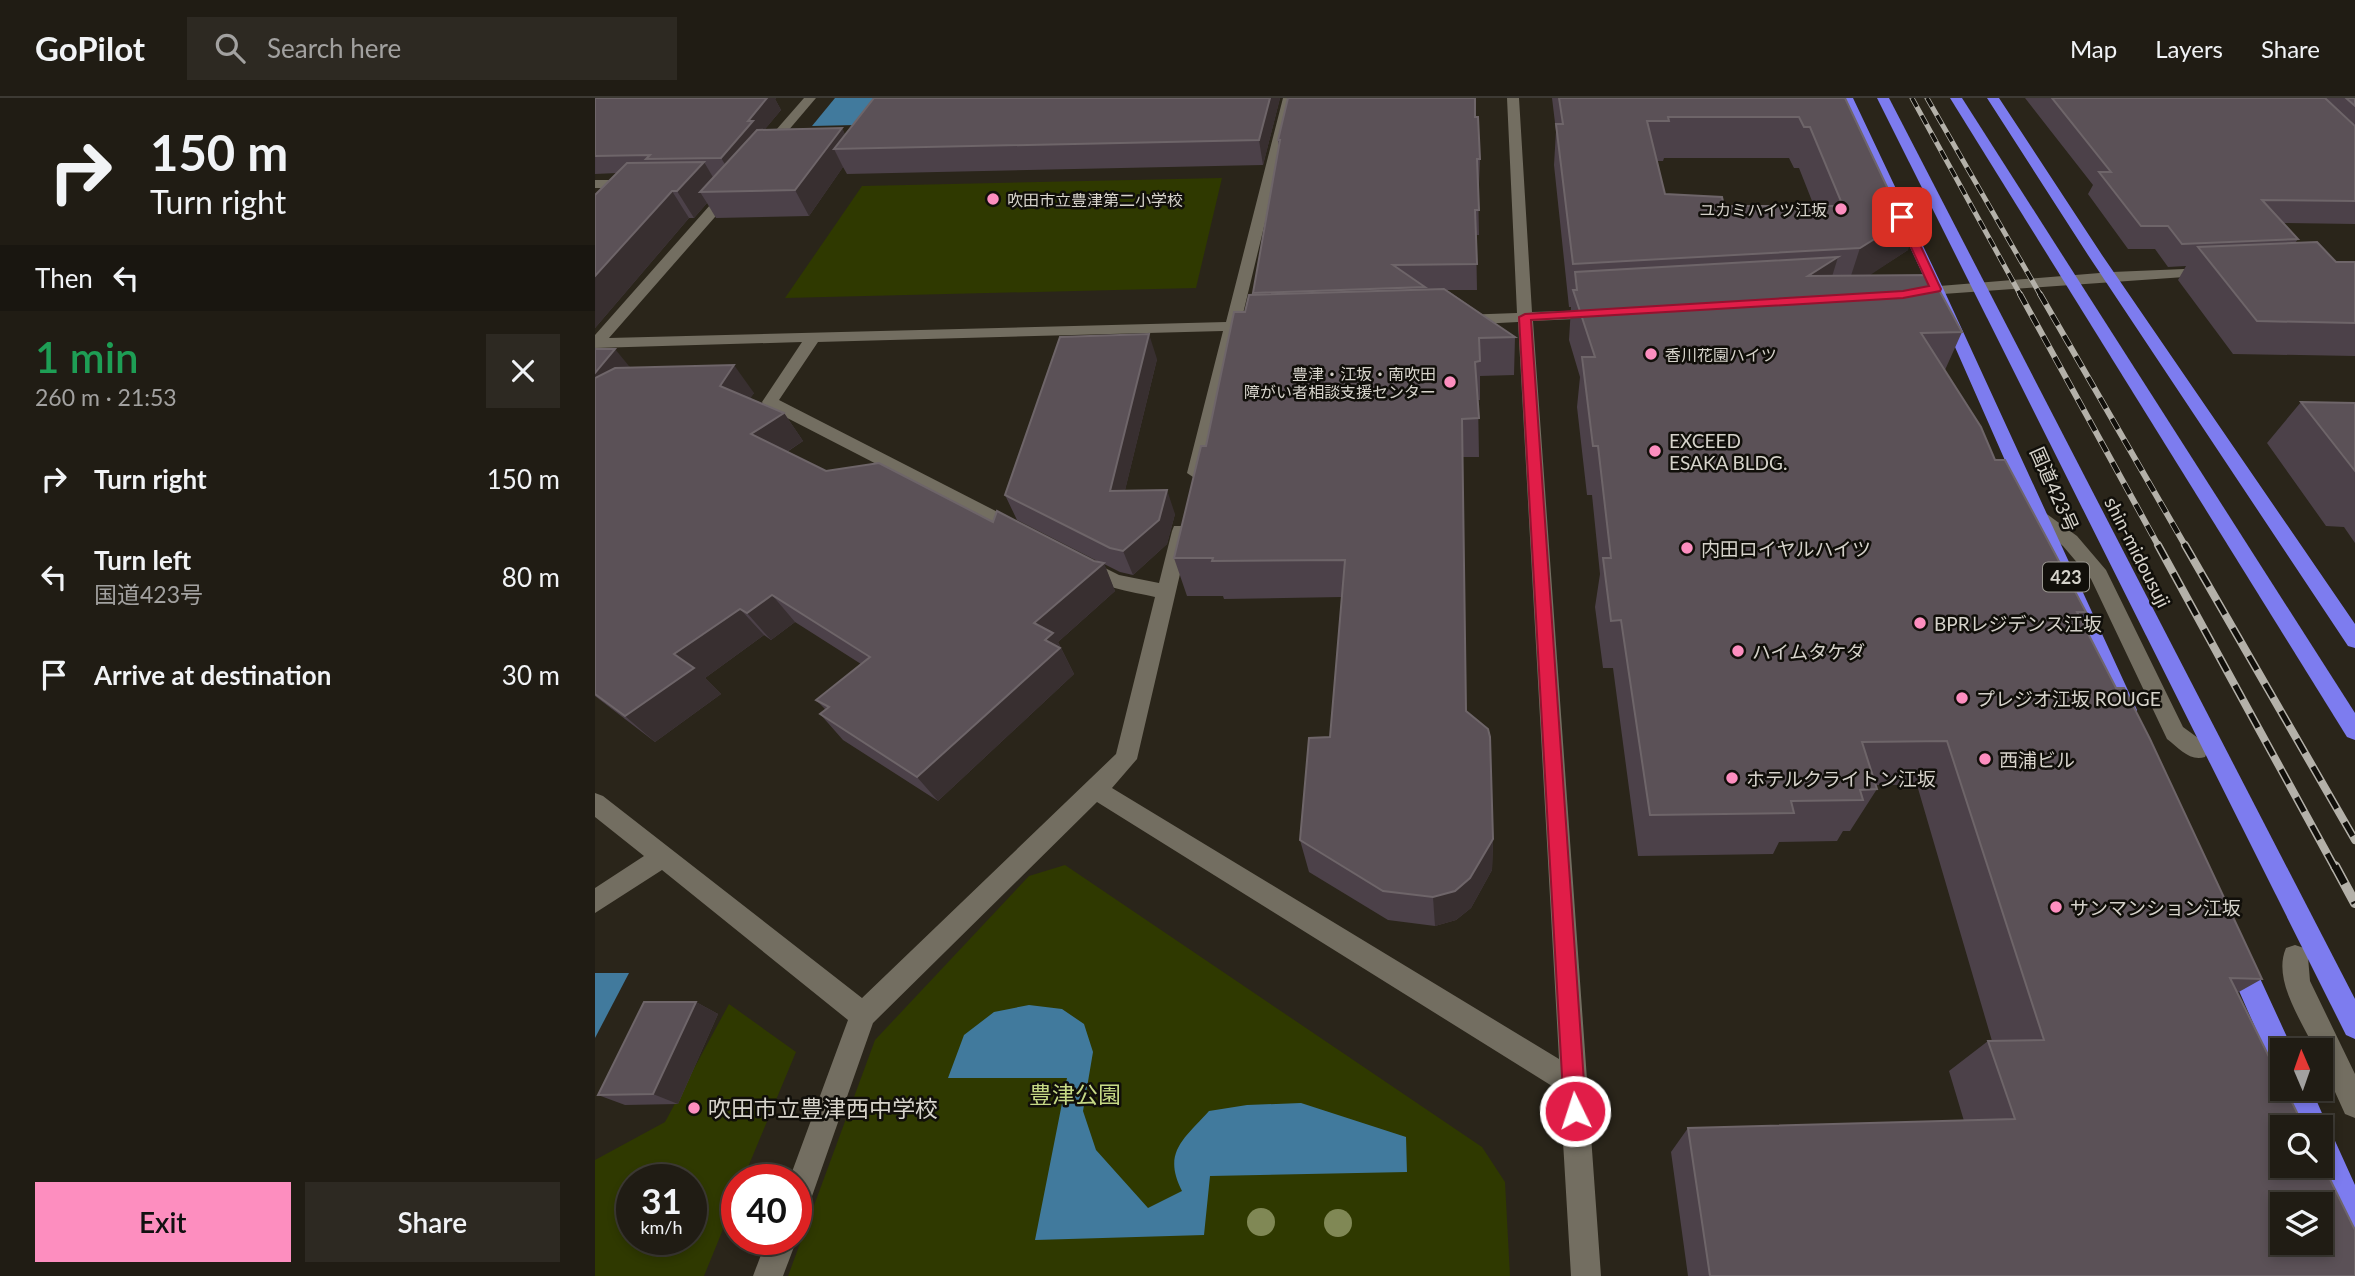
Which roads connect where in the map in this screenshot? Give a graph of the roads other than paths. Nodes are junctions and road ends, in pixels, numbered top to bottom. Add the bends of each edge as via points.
1 (810, 98) edge
2 (1289, 98) edge
3 (1513, 98) edge
4 (1847, 98) edge
5 (1883, 98) edge
6 (1956, 98) edge
7 (1993, 98) edge
8 (756, 161) edge
9 (725, 182) edge
10 (595, 184) edge
11 (647, 184) edge
12 (2230, 271) edge
13 (2112, 276) junction
14 (1936, 289) junction
15 (1903, 294) edge
16 (1613, 313) edge
17 (1525, 317) junction
18 (1449, 320) edge
19 (1274, 326) edge
20 (1234, 327) junction
21 (811, 339) junction
22 (595, 342) edge
23 (1193, 486) edge
24 (1186, 513) edge
25 (2038, 516) junction
26 (1028, 536) edge
27 (1065, 555) edge
28 (1166, 592) junction
29 (2355, 640) edge
30 (2135, 730) edge
31 (2355, 731) edge
32 (2197, 750) dead end
33 (1096, 790) junction
34 (595, 803) edge
35 (661, 857) junction
36 (595, 902) edge
37 (2231, 943) edge
38 (2295, 957) dead end
39 (863, 1015) junction
40 (2355, 1026) edge
41 (2274, 1038) edge
42 (1573, 1083) junction
43 (2355, 1104) edge
44 (809, 1164) edge
45 (2333, 1169) edge
46 (2355, 1218) edge
47 (776, 1255) edge
48 (768, 1276) edge
49 (1586, 1276) edge

1 - 8 street
2 - 20 street
3 - 17 street
4 - 14 highway, 国道423号 / 423
5 - 40 highway, shin-midousuji / 423
6 - 31 highway
7 - 13 highway
9 - 22 street via 738,182
10 - 11 street
12 - 13 street
13 - 14 street
13 - 29 highway
14 - 15 street
14 - 25 highway, 国道423号 / 423
16 - 17 street
17 - 18 street
17 - 42 street
19 - 20 street
20 - 21 street
20 - 23 street
21 - 22 street
21 - 26 street via 770,402
24 - 28 street
25 - 30 highway, 国道423号 / 423
25 - 32 street via 2070,541 2099,575 2175,733
27 - 28 street via 1114,581
28 - 33 street via 1126,759
33 - 39 street
33 - 42 street
34 - 35 street
35 - 36 street
35 - 39 street
37 - 41 highway
38 - 43 street via 2297,982
39 - 44 street
42 - 49 street
45 - 46 highway
47 - 48 street

